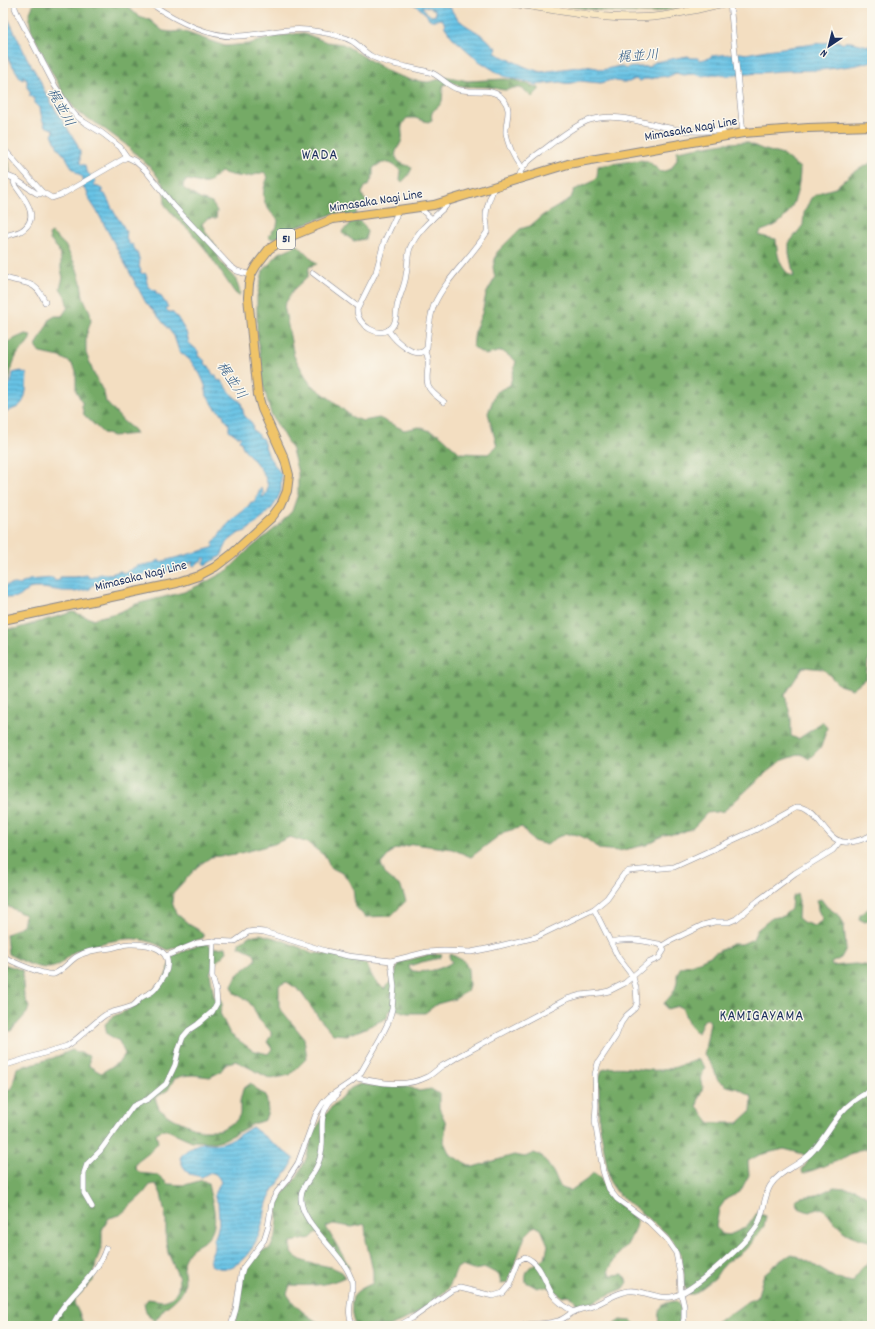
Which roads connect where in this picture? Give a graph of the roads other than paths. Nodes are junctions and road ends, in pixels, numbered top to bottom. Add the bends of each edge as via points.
1 (15, 3) edge
2 (150, 3) edge
3 (512, 3) edge
4 (725, 3) edge
5 (730, 3) edge
6 (872, 126) edge
7 (744, 132) junction
8 (724, 136) junction
9 (3, 148) edge
10 (127, 157) junction
11 (522, 168) junction
12 (3, 174) edge
13 (15, 179) junction
14 (518, 179) junction
15 (494, 187) junction
16 (42, 192) junction
17 (447, 201) junction
18 (422, 207) junction
19 (397, 210) junction
20 (432, 219) junction
21 (3, 237) edge
22 (313, 273) dead end
23 (251, 275) junction
24 (3, 277) edge
25 (45, 302) dead end
26 (358, 308) junction
27 (388, 330) junction
28 (425, 351) junction
29 (444, 402) dead end
30 (3, 620) edge
31 (872, 835) edge
32 (840, 841) junction
33 (594, 909) junction
34 (213, 941) junction
35 (611, 942) junction
36 (662, 946) junction
37 (3, 956) edge
38 (166, 956) junction
39 (391, 961) junction
40 (633, 977) junction
41 (3, 1066) edge
42 (357, 1078) junction
43 (343, 1088) junction
44 (872, 1090) edge
45 (92, 1207) dead end
46 (106, 1248) dead end
47 (681, 1293) junction
48 (574, 1312) junction
49 (52, 1326) edge
50 (231, 1326) edge
51 (354, 1326) edge
52 (398, 1326) edge
53 (506, 1326) edge
54 (682, 1326) edge

1 - 10 street via 18,15 42,63 70,109 120,147
2 - 11 street via 196,28 219,35 238,36 306,29 346,38 371,56 434,74 456,89 493,92 500,95 509,109 506,131 510,148
3 - 4 main road via 626,18 653,17
5 - 7 street
6 - 7 main road, Mimasaka Nagi Line / 51
7 - 8 main road, Mimasaka Nagi Line / 51
8 - 11 street via 723,131 681,130 628,119 598,118 577,126
8 - 14 main road, Mimasaka Nagi Line / 51 via 568,164
9 - 16 street
10 - 16 street via 56,197 52,198
10 - 23 street via 146,172 230,266
11 - 14 street
12 - 13 street
13 - 16 street via 36,193
13 - 21 street via 15,185 27,203 31,215 28,224 22,230
14 - 15 main road, Mimasaka Nagi Line / 51
15 - 17 main road, Mimasaka Nagi Line / 51
15 - 28 street via 487,208 487,232 437,300
17 - 18 main road, Mimasaka Nagi Line / 51
17 - 20 street via 446,206
18 - 19 main road, Mimasaka Nagi Line / 51
18 - 20 street
19 - 23 main road, Mimasaka Nagi Line / 51 via 333,219 287,238 263,255
19 - 26 street via 384,242 376,272
20 - 27 street via 421,230 410,248 395,320
22 - 26 street
23 - 30 main road, Mimasaka Nagi Line / 51 via 248,307 258,395 289,475 287,491 281,505 272,517 232,554 198,576 170,585
24 - 25 street via 32,284
26 - 27 street via 357,315 366,326 380,333
27 - 28 street via 407,349
28 - 29 street via 428,358 429,388
31 - 32 street via 846,843
32 - 33 street via 832,837 808,810 798,807 674,867 629,871
32 - 36 street via 833,850 795,873 736,919 703,925
33 - 35 street
33 - 39 street via 536,937 471,952 427,952
34 - 38 street via 197,943
34 - 39 street via 234,942 248,932 264,932 326,951
34 - 45 street via 212,976 217,1003 212,1012 184,1037 166,1084 148,1099 133,1106 100,1151 87,1164 84,1173 84,1193
35 - 36 street via 620,939
35 - 40 street via 618,957
36 - 40 street via 664,950 659,958 648,963
37 - 38 street via 50,974 56,974 84,953 129,944 149,945
38 - 41 street via 166,970 152,992 131,1006 104,1016 67,1046
39 - 42 street via 394,987 388,1023
40 - 42 street via 609,991 567,999 458,1056 418,1081 400,1084
40 - 47 street via 637,1003 621,1023 616,1036 598,1063 595,1074 595,1121 602,1171 609,1188 617,1198 649,1222 672,1246 679,1262
42 - 43 street
43 - 50 street via 330,1096 316,1114 298,1163 272,1202 264,1240 243,1268
43 - 51 street via 327,1104 323,1113 321,1153 314,1172 300,1196 307,1219 348,1271 352,1281 349,1313
44 - 47 street via 853,1101 809,1155 774,1181 767,1193 756,1227 730,1257
46 - 49 street via 103,1257 83,1286 61,1309
47 - 48 street via 671,1297 626,1291
47 - 54 street via 684,1306
48 - 52 street via 558,1301 539,1268 531,1259 525,1257 519,1260 510,1286 503,1293 493,1296 460,1288 452,1290
48 - 53 street via 554,1322

